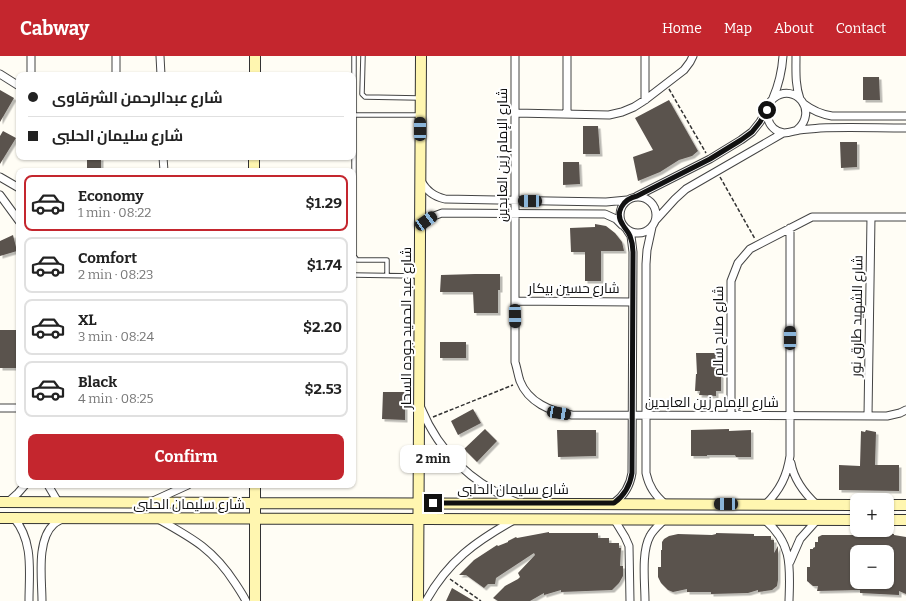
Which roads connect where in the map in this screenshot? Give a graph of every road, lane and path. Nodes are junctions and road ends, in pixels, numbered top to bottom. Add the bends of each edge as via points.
1 (31, 56) edge
2 (116, 56) edge
3 (160, 56) edge
4 (255, 56) edge
5 (354, 56) edge
6 (363, 56) edge
7 (421, 56) edge
8 (516, 56) edge
9 (567, 56) edge
10 (646, 56) edge
11 (693, 56) edge
12 (783, 56) edge
13 (796, 56) edge
14 (31, 72) edge
15 (116, 72) edge
16 (161, 72) edge
17 (255, 72) edge
18 (354, 72) edge
19 (0, 74) edge
20 (16, 84) edge
21 (666, 84) junction
22 (420, 98) junction
23 (773, 99) junction
24 (645, 100) junction
25 (802, 102) junction
26 (767, 110) junction
27 (515, 113) junction
28 (420, 114) junction
29 (567, 114) junction
30 (356, 115) edge
31 (906, 116) edge
32 (906, 128) edge
33 (797, 130) junction
34 (783, 133) junction
35 (710, 159) junction
36 (717, 172) junction
37 (0, 177) edge
38 (420, 180) junction
39 (16, 186) edge
40 (0, 195) edge
41 (637, 196) junction
42 (627, 200) junction
43 (515, 201) junction
44 (515, 213) junction
45 (16, 215) edge
46 (871, 217) junction
47 (906, 217) edge
48 (654, 224) junction
49 (625, 227) junction
50 (790, 228) junction
51 (420, 229) junction
52 (758, 244) junction
53 (356, 259) edge
54 (356, 275) edge
55 (387, 275) junction
56 (420, 276) junction
57 (514, 301) junction
58 (632, 302) junction
59 (521, 382) junction
60 (419, 404) junction
61 (0, 408) edge
62 (16, 408) edge
63 (906, 410) edge
64 (632, 415) junction
65 (646, 415) junction
66 (731, 415) junction
67 (790, 416) junction
68 (868, 416) junction
69 (426, 420) junction
70 (790, 456) junction
71 (22, 488) edge
72 (50, 488) edge
73 (182, 488) edge
74 (255, 488) edge
75 (4, 502) edge
76 (58, 502) junction
77 (255, 502) junction
78 (112, 503) junction
79 (151, 503) junction
80 (419, 503) junction
81 (518, 503) junction
82 (559, 503) junction
83 (614, 503) junction
84 (666, 504) junction
85 (713, 504) junction
86 (766, 504) junction
87 (817, 504) junction
88 (850, 505) edge
89 (894, 505) edge
90 (906, 505) edge
91 (0, 518) edge
92 (14, 518) junction
93 (63, 518) junction
94 (113, 518) junction
95 (156, 518) junction
96 (254, 518) junction
97 (418, 519) junction
98 (514, 519) junction
99 (559, 519) junction
100 (614, 520) junction
101 (664, 520) junction
102 (713, 520) junction
103 (765, 520) junction
104 (817, 520) junction
105 (850, 520) edge
106 (894, 520) edge
107 (906, 520) edge
108 (790, 562) junction
109 (443, 574) junction
110 (247, 600) edge
111 (29, 601) edge
112 (42, 601) edge
113 (418, 601) edge
114 (426, 601) edge
115 (482, 601) edge
116 (630, 601) edge
117 (645, 601) edge
118 (789, 601) edge

1 - 14 street
2 - 15 street
3 - 16 street
4 - 17 street
5 - 18 lane
6 - 22 lane via 362,94 365,97
7 - 22 street, شارع عبد الحميد جوده السحار
8 - 27 street, شارع الإمام زين العابدين
9 - 29 street
10 - 24 street
11 - 21 street via 684,70
12 - 23 street via 779,86
13 - 25 street via 795,79
19 - 20 street
21 - 24 street
21 - 35 path
22 - 28 street, شارع عبد الحميد جوده السحار
23 - 25 street via 784,94 796,96
23 - 26 street
24 - 29 street via 634,108 609,115
25 - 31 street via 812,110 832,116
25 - 33 street via 805,121
26 - 34 street via 772,127
26 - 35 street via 752,132
27 - 29 street
27 - 43 street, شارع الإمام زين العابدين
28 - 30 lane
28 - 38 street, شارع عبد الحميد جوده السحار
32 - 33 street
33 - 34 street
34 - 36 street
35 - 41 street
36 - 48 street via 686,189
36 - 52 path
37 - 39 street
38 - 43 street via 430,193 445,199
38 - 51 street, شارع عبد الحميد جوده السحار
40 - 45 street
41 - 42 street
41 - 48 street via 653,204 656,215
42 - 43 street
42 - 49 street via 620,211 620,218
43 - 44 street, شارع الإمام زين العابدين
44 - 49 street via 604,214 616,219
44 - 51 street via 442,213 426,221
44 - 57 street, شارع الإمام زين العابدين
46 - 47 street, شارع صلاح سالم
46 - 50 street, شارع صلاح سالم via 812,217
46 - 68 street, شارع الشهيد طارق نور
48 - 49 street via 643,232 632,232
48 - 65 street via 646,264
49 - 58 street via 632,244
50 - 52 street, شارع صلاح سالم
50 - 67 street
51 - 56 street, شارع عبد الحميد جوده السحار
52 - 66 street, شارع صلاح سالم via 743,256 731,281
53 - 55 lane via 387,260
54 - 55 lane
55 - 56 lane
56 - 60 street, شارع عبد الحميد جوده السحار
57 - 58 street, شارع حسين بيكار
57 - 59 street, شارع الإمام زين العابدين via 516,362
58 - 64 street
59 - 64 street, شارع الإمام زين العابدين via 537,402 559,413
59 - 69 path
60 - 69 street
60 - 80 street, شارع عبد الحميد جوده السحار
61 - 62 street
63 - 68 street, شارع الإمام زين العابدين via 887,416
64 - 65 street, شارع الإمام زين العابدين
64 - 83 street via 632,473 627,490
65 - 66 street, شارع الإمام زين العابدين
65 - 84 street via 648,483 652,491
66 - 67 street, شارع الإمام زين العابدين
67 - 68 street, شارع الإمام زين العابدين
67 - 70 street
69 - 81 street via 457,464 485,486
70 - 86 street via 789,467 780,487
70 - 87 street via 792,468 801,488
71 - 75 street
72 - 76 street
73 - 79 street
74 - 77 street
75 - 76 street, شارع سليمان الحلبى
76 - 78 street, شارع سليمان الحلبى
77 - 79 street, شارع سليمان الحلبى
77 - 80 street, شارع سليمان الحلبى
77 - 96 street
78 - 79 street, شارع سليمان الحلبى
78 - 94 street
80 - 81 street, شارع سليمان الحلبى
80 - 97 street, شارع عبد الحميد جوده السحار
81 - 82 street, شارع سليمان الحلبى
82 - 83 street, شارع سليمان الحلبى
82 - 99 street
83 - 84 street, شارع سليمان الحلبى
84 - 85 street, شارع سليمان الحلبى
85 - 86 street, شارع سليمان الحلبى
85 - 102 street
86 - 87 street, شارع سليمان الحلبى
87 - 88 street, شارع سليمان الحلبى
89 - 90 street
91 - 92 street, شارع سليمان الحلبى
92 - 93 street, شارع سليمان الحلبى
92 - 111 street via 28,547
93 - 94 street, شارع سليمان الحلبى
93 - 112 street via 54,524 43,544
94 - 95 street, شارع سليمان الحلبى
95 - 96 street, شارع سليمان الحلبى
95 - 110 street via 189,536 214,555
96 - 97 street, شارع سليمان الحلبى
96 - 110 street
97 - 98 street, شارع سليمان الحلبى
97 - 113 street, شارع عبد الحميد جوده السحار
98 - 99 street, شارع سليمان الحلبى
98 - 109 street via 479,540
99 - 100 street, شارع سليمان الحلبى
100 - 101 street, شارع سليمان الحلبى
100 - 116 street via 629,546
101 - 102 street, شارع سليمان الحلبى
101 - 117 street via 650,536 646,545
102 - 103 street, شارع سليمان الحلبى
103 - 104 street, شارع سليمان الحلبى
103 - 108 street via 782,539
104 - 105 street, شارع سليمان الحلبى
104 - 108 street via 800,539
106 - 107 street
108 - 118 street
109 - 114 street
109 - 115 path

